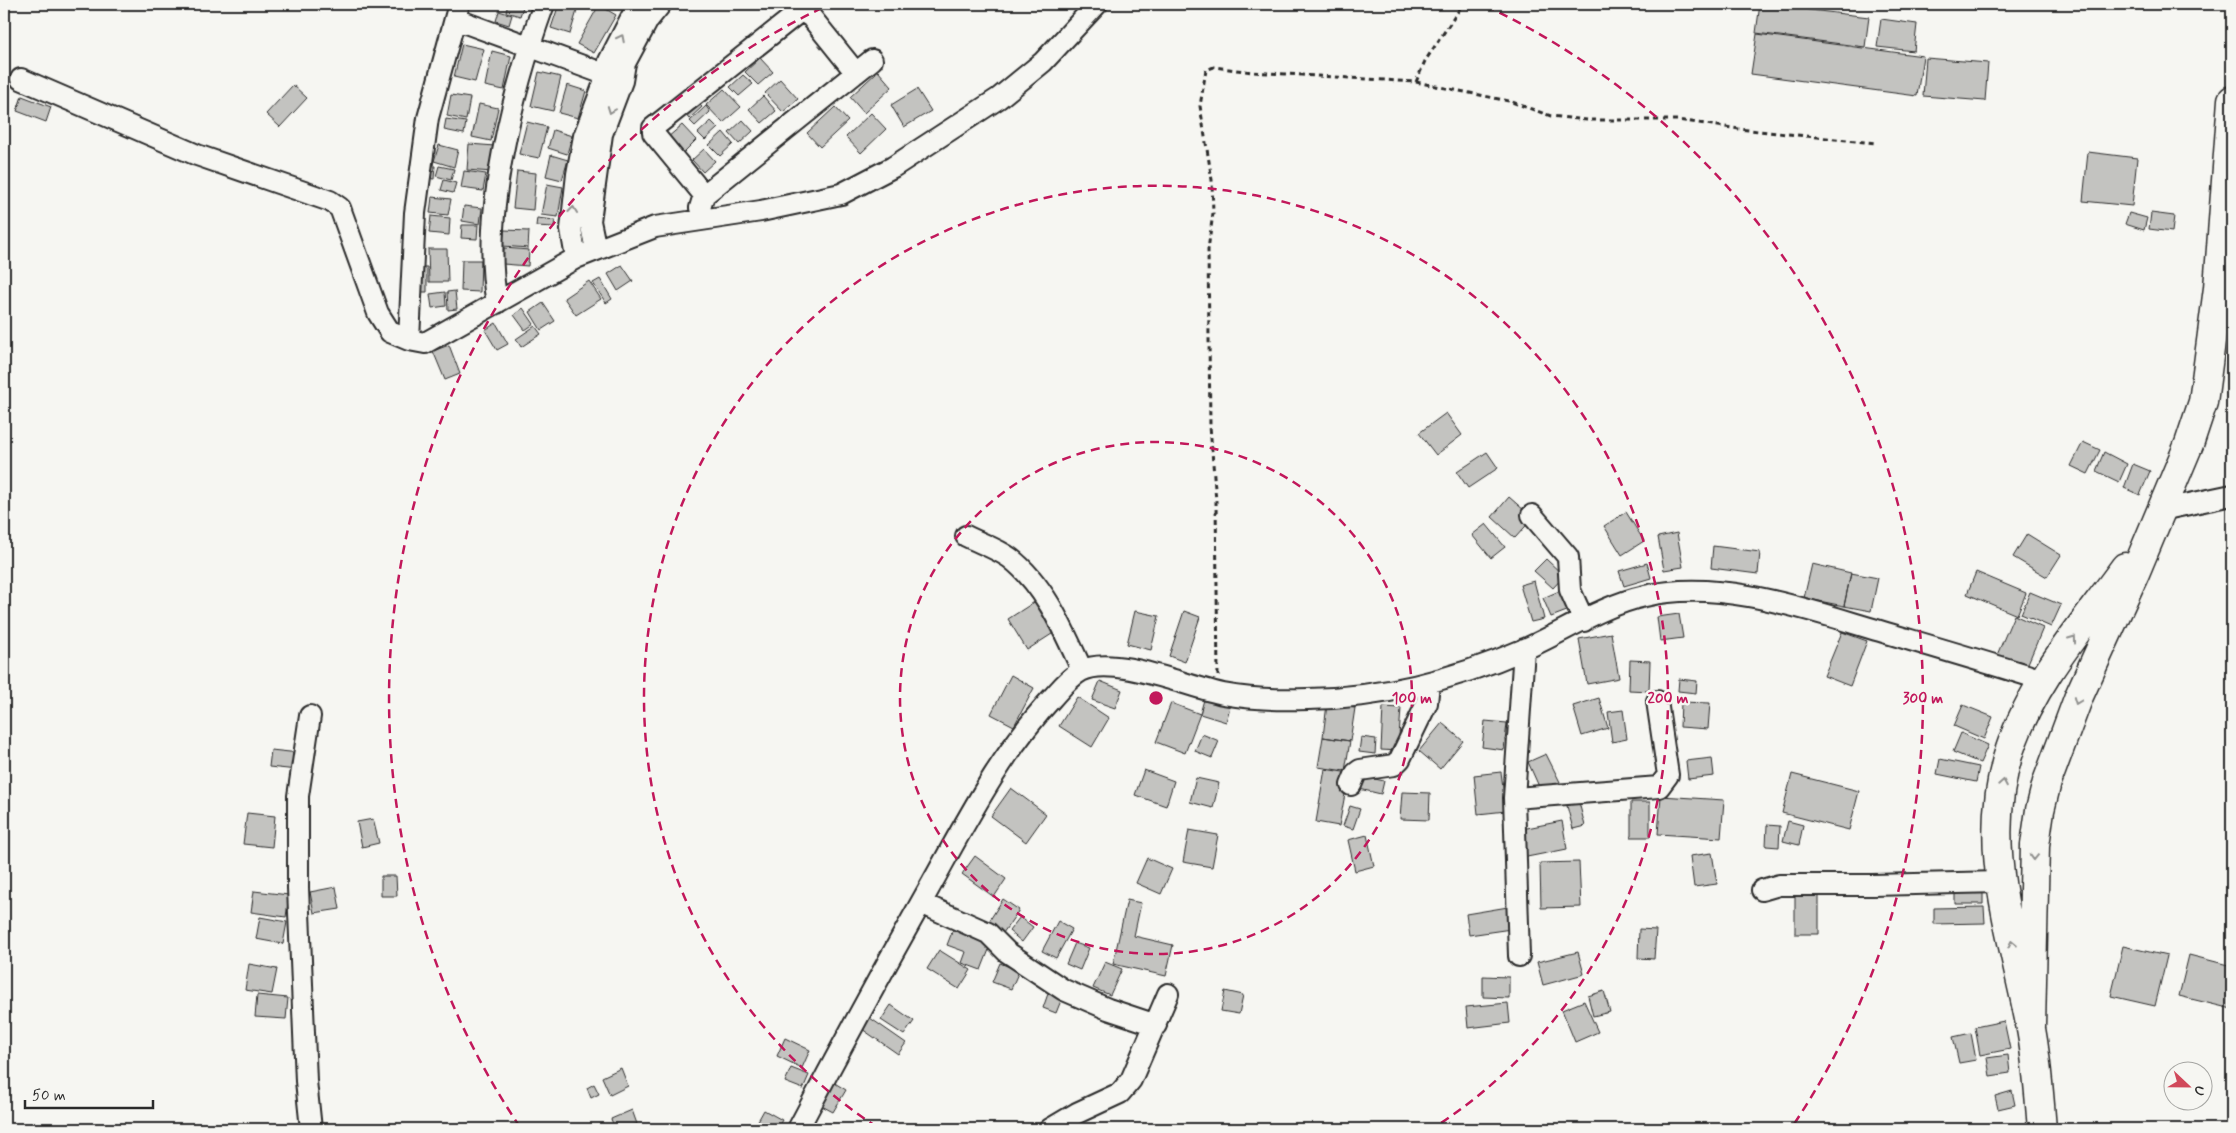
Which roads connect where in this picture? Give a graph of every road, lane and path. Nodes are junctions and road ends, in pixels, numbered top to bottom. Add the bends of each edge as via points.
1 (544, 4) edge
2 (641, 4) edge
3 (661, 4) edge
4 (1097, 4) edge
5 (1463, 4) edge
6 (457, 11) edge
7 (530, 48) junction
8 (872, 60) dead end
9 (856, 73) junction
10 (615, 78) junction
11 (21, 79) dead end
12 (1416, 82) junction
13 (2232, 100) edge
14 (1875, 143) dead end
15 (704, 195) junction
16 (695, 222) junction
17 (596, 250) junction
18 (576, 258) junction
19 (498, 303) junction
20 (409, 340) junction
21 (2232, 495) edge
22 (1532, 515) dead end
23 (2157, 519) junction
24 (966, 536) dead end
25 (1584, 621) junction
26 (1524, 649) junction
27 (1082, 670) junction
28 (2043, 680) junction
29 (1429, 683) junction
30 (1220, 693) junction
31 (1657, 701) dead end
32 (310, 716) dead end
33 (1351, 785) dead end
34 (1514, 798) junction
35 (2000, 882) junction
36 (1762, 890) dead end
37 (921, 903) junction
38 (1519, 956) dead end
39 (1168, 994) dead end
40 (1156, 1025) junction
41 (2031, 1026) junction
42 (312, 1129) edge
43 (798, 1129) edge
44 (1050, 1129) edge
45 (2042, 1129) edge

1 - 7 street
10 -> 2 street via 609,61
3 - 10 street via 648,20
4 - 16 street via 1043,62 999,98 893,168 841,194 761,212
5 - 12 path via 1425,60
6 - 7 street
6 - 20 street via 428,118 415,213
7 - 10 street
7 - 19 street via 502,160 495,213 492,276
8 - 9 street
9 - 15 street
9 - 15 street via 811,17 798,13 653,128 653,133
10 -> 17 street via 595,170 590,221
18 -> 10 street via 571,229 576,174 584,136
11 - 20 street via 197,155 330,201 340,208 378,313 390,332
12 - 14 path via 1509,101 1551,116 1587,120 1678,120
12 - 30 path via 1214,67 1206,70 1200,106 1213,204 1208,250 1210,426 1216,501
13 - 23 highway via 2218,288 2202,402 2189,444
15 - 16 street
16 - 17 street via 656,227
17 - 18 street
18 - 19 street
19 - 20 street via 425,343
21 - 23 street
22 - 25 street via 1568,557 1570,590
28 -> 23 highway
23 -> 41 highway via 2079,696 2040,810 2035,845
24 - 27 street via 1010,558 1040,589
25 - 26 street
25 - 28 street via 1645,596 1712,592 1749,596
26 - 29 street
26 - 34 street
27 - 30 street via 1110,665
27 - 37 street via 1025,727 976,805
35 -> 28 highway via 1997,824 2002,782 2010,749
29 - 30 street via 1401,690 1310,699
29 - 33 street via 1427,703 1400,759 1394,765 1360,770
31 - 34 street via 1668,775 1659,787
32 - 42 street via 298,796 298,888 306,1081
34 - 38 street
35 - 36 street via 1779,885
41 -> 35 highway
37 - 40 street via 988,933 1007,952 1064,990
37 - 43 street
39 - 40 street
40 - 44 street via 1140,1064 1120,1092
41 - 45 highway

